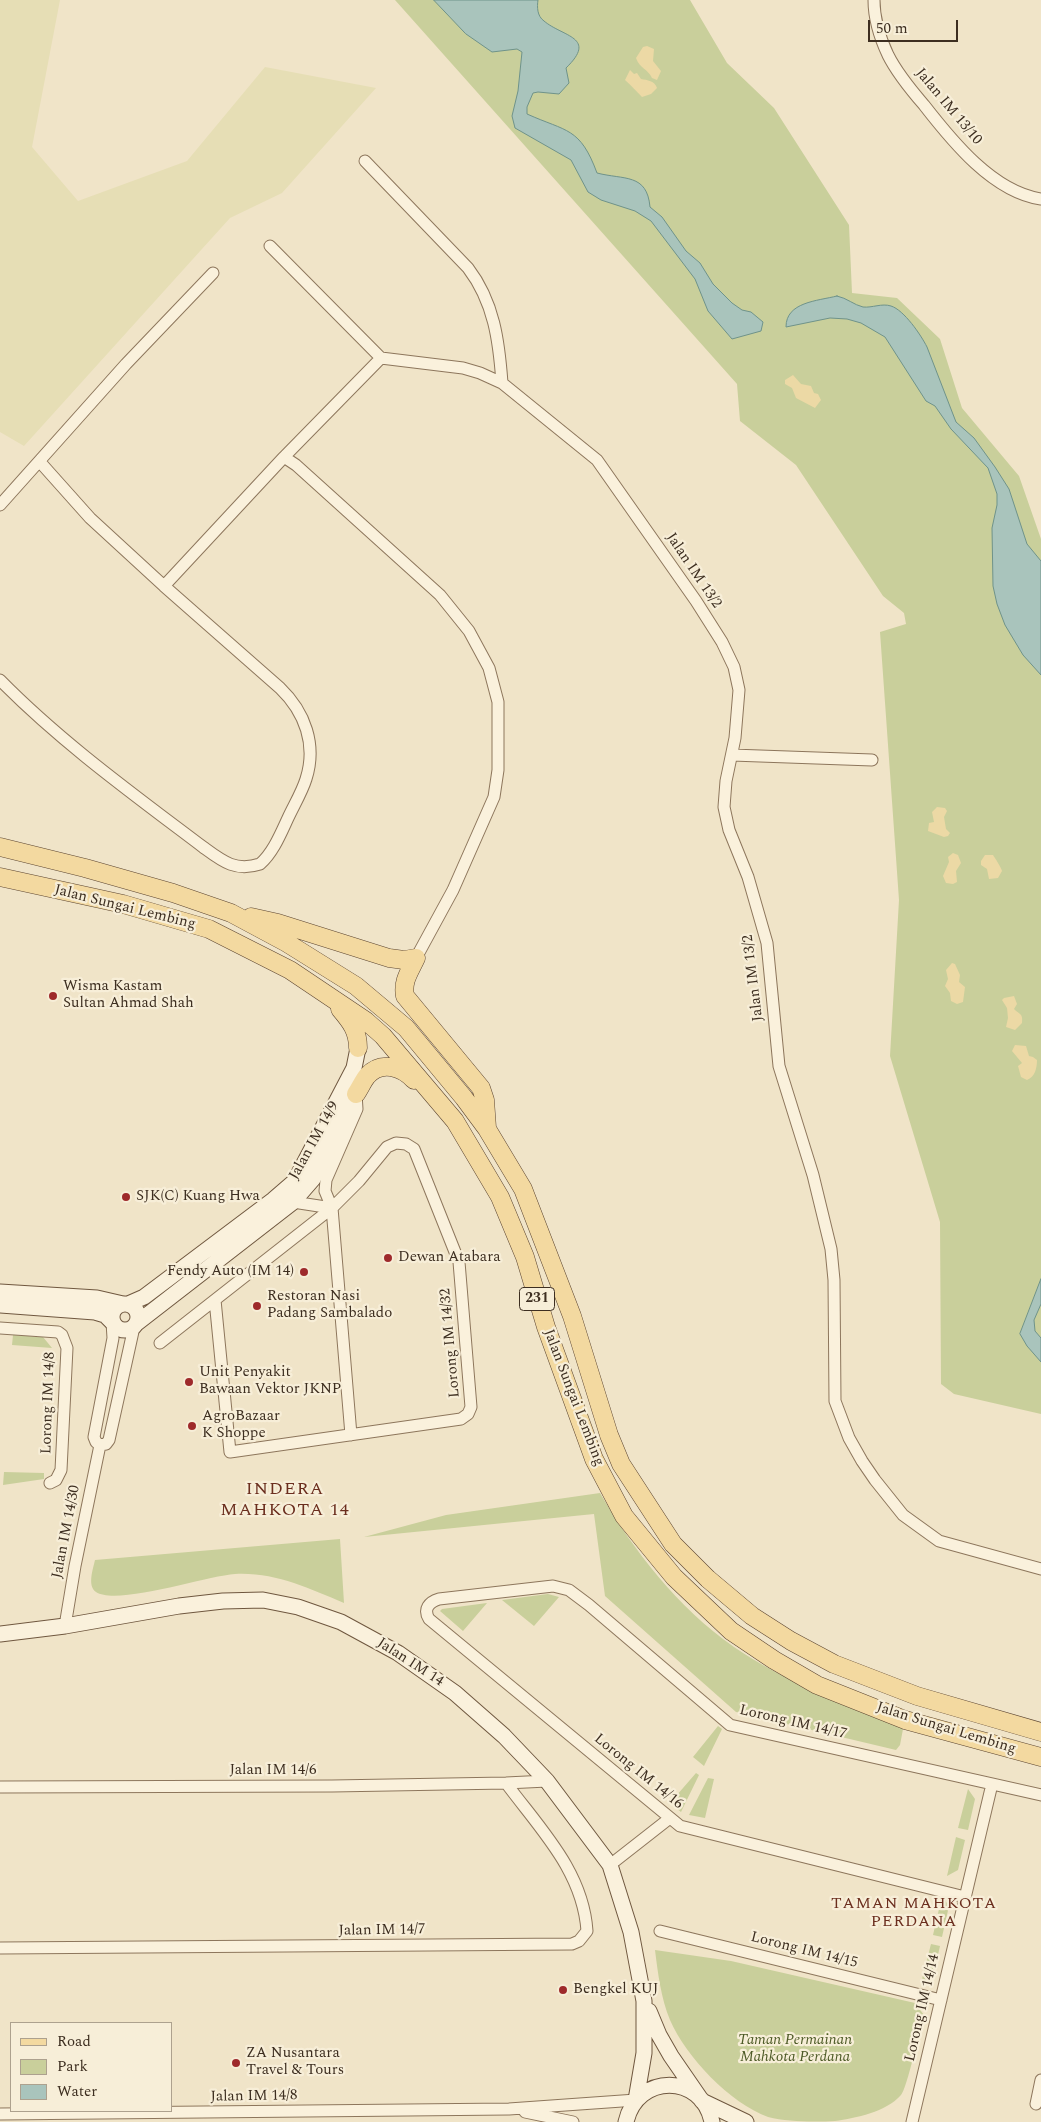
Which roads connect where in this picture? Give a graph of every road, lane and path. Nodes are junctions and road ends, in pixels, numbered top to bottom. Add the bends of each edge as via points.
1 (874, 0) edge
2 (365, 161) dead end
3 (1041, 199) edge
4 (270, 246) dead end
5 (212, 273) dead end
6 (381, 358) junction
7 (502, 383) junction
8 (284, 458) junction
9 (40, 462) junction
10 (0, 506) edge
11 (164, 586) junction
12 (0, 680) edge
13 (732, 755) junction
14 (872, 760) dead end
15 (0, 847) edge
16 (0, 877) edge
17 (231, 913) junction
18 (416, 958) junction
19 (330, 996) junction
20 (358, 1048) joint
21 (356, 1094) junction
22 (455, 1121) junction
23 (487, 1129) junction
24 (293, 1202) junction
25 (332, 1208) junction
26 (0, 1292) edge
27 (215, 1300) junction
28 (125, 1304) junction
29 (0, 1305) edge
30 (112, 1322) junction
31 (136, 1325) junction
32 (0, 1328) edge
33 (160, 1343) dead end
34 (351, 1435) junction
35 (100, 1445) junction
36 (50, 1483) dead end
37 (1041, 1569) edge
38 (426, 1609) joint
39 (64, 1626) junction
40 (0, 1634) edge
41 (1041, 1732) edge
42 (1041, 1757) edge
43 (547, 1780) junction
44 (506, 1783) junction
45 (992, 1784) junction
46 (0, 1787) edge
47 (1041, 1795) edge
48 (670, 1818) junction
49 (610, 1865) junction
50 (965, 1897) junction
51 (660, 1931) dead end
52 (0, 1948) edge
53 (941, 2000) junction
54 (644, 2001) junction
55 (1041, 2080) edge
56 (636, 2100) junction
57 (702, 2101) junction
58 (1036, 2104) dead end
59 (509, 2109) junction
60 (0, 2114) edge
61 (573, 2122) edge
62 (626, 2122) edge
63 (712, 2122) edge
64 (746, 2122) edge
65 (912, 2122) edge

1 - 3 street, Jalan IM 13/10 via 874,13 889,56 911,90 940,125 992,176 1015,190
2 - 7 street via 479,282 496,330
4 - 6 street
5 - 9 street
6 - 7 street, Jalan IM 13/2 via 463,368
6 - 8 street
7 - 13 street, Jalan IM 13/2 via 597,460 722,642 734,667 739,690
8 - 11 street
8 - 18 street via 296,465 440,595 469,631 489,668 498,702 498,770 494,797 453,890
9 - 10 street
9 - 11 street via 90,518
11 - 12 street via 280,688 303,716 310,759 306,780 280,834 260,864 238,867 208,851 101,770
13 - 14 street
13 - 37 street, Jalan IM 13/2 via 724,807 728,830 750,885 767,943 779,1066 813,1175 831,1249 836,1401 846,1429 862,1461 890,1500 904,1515 939,1541
15 - 17 main road, Jalan Sungai Lembing / 231 via 173,893
16 - 19 main road, Jalan Sungai Lembing / 231 via 123,904 209,929 290,970
17 - 18 main road via 278,922 389,958
17 - 23 main road, Jalan Sungai Lembing / 231 via 286,942 356,986 406,1028
18 - 23 main road via 405,980 405,996 482,1088
19 - 20 main road via 352,1024
19 - 22 main road, Jalan Sungai Lembing / 231 via 383,1036
20 - 28 street, Jalan IM 14/9 via 354,1068 295,1181 144,1297
21 - 22 main road via 372,1072 387,1067 399,1068
21 - 24 street, Jalan IM 14/9 via 313,1179
21 - 25 street via 357,1109 326,1180 325,1191
22 - 42 main road, Jalan Sungai Lembing / 231 via 500,1197 525,1257 546,1327 594,1459 624,1516 674,1577 731,1631 817,1685 905,1720
23 - 41 main road, Jalan Sungai Lembing / 231 via 523,1189 572,1316 609,1436 622,1464 673,1544 752,1616 834,1664 917,1696
24 - 25 street
24 - 31 street, Jalan IM 14/9
25 - 27 street
25 - 34 street
25 - 34 street, Lorong IM 14/32 via 387,1147 396,1143 414,1149 459,1262 472,1407 461,1419
26 - 28 street via 97,1298
27 - 33 street
27 - 34 street via 230,1452
28 - 30 street via 112,1313
28 - 31 street via 136,1310
29 - 30 street via 95,1312
30 - 31 street via 122,1331
30 - 35 street, Jalan IM 14/30 via 113,1338 94,1437
31 - 35 street, Jalan IM 14/30 via 109,1440
32 - 36 street, Lorong IM 14/8 via 62,1335 67,1348 61,1470 56,1480
35 - 39 street, Jalan IM 14/30
38 - 45 street, Lorong IM 14/17 via 439,1599 553,1586 565,1588 730,1724
38 - 48 street, Lorong IM 14/16 via 429,1620
39 - 40 street, Jalan IM 14
39 - 43 street, Jalan IM 14 via 223,1601 262,1600 298,1607 341,1622 398,1653 454,1693 504,1736
43 - 44 street, Jalan IM 14/6
43 - 49 street, Jalan IM 14
44 - 46 street, Jalan IM 14/6
44 - 52 street, Jalan IM 14/7 via 564,1858 572,1875 580,1895 587,1931 579,1941 572,1944
45 - 47 street, Lorong IM 14/17
45 - 50 street, Lorong IM 14/14
48 - 49 street
48 - 50 street, Lorong IM 14/16 via 680,1826
49 - 54 street, Jalan IM 14 via 632,1932
50 - 53 street, Lorong IM 14/14
51 - 53 street, Lorong IM 14/15
53 - 65 street, Lorong IM 14/14
54 - 56 street via 644,2053
54 - 57 street via 671,2056
55 - 58 street
56 - 57 street via 649,2090 664,2085 686,2088
56 - 59 street, Jalan IM 14/8
56 - 62 street
57 - 63 street
57 - 64 street
59 - 60 street, Jalan IM 14/8
59 - 61 street, Jalan IM 14/8

